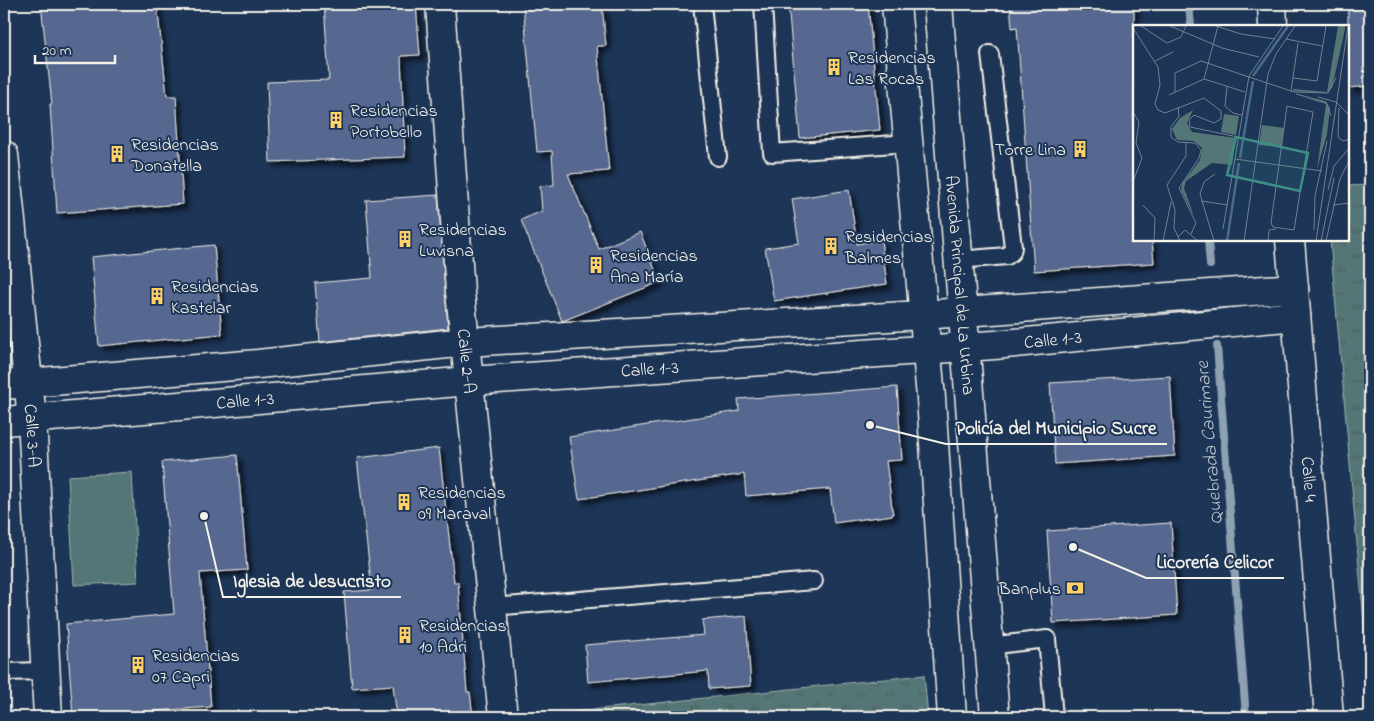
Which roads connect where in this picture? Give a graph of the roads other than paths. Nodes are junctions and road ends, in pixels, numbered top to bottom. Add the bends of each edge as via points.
1 (440, 4) edge
2 (702, 4) edge
3 (763, 4) edge
4 (896, 4) edge
5 (938, 4) edge
6 (1272, 4) edge
7 (1273, 25) edge
8 (990, 54) dead end
9 (908, 143) junction
10 (4, 155) edge
11 (718, 157) dead end
12 (1290, 241) edge
13 (958, 260) junction
14 (1294, 288) junction
15 (962, 312) junction
16 (922, 315) junction
17 (1296, 316) junction
18 (466, 342) junction
19 (964, 347) junction
20 (926, 349) junction
21 (470, 381) junction
22 (16, 384) edge
23 (32, 418) junction
24 (4, 421) edge
25 (814, 580) dead end
26 (492, 607) junction
27 (989, 646) junction
28 (46, 671) junction
29 (4, 672) edge
30 (48, 717) edge
31 (503, 717) edge
32 (952, 717) edge
33 (995, 717) edge
34 (1054, 717) edge
35 (1329, 717) edge

1 - 18 street, Calle 2-A
2 - 11 lane
3 - 9 lane via 772,153
4 - 9 street
5 - 13 street, Avenida Principal de La Urbina
6 - 7 street
8 - 13 lane via 1013,247 1008,256
9 - 16 street
10 - 22 street, Calle 3-A
12 - 14 street, Calle 4
13 - 15 street, Avenida Principal de La Urbina
14 - 15 street, Calle 1-3
14 - 17 street, Calle 4
15 - 16 street, Calle 1-3
15 - 19 street, Avenida Principal de La Urbina
16 - 18 street, Calle 1-3
16 - 20 street
17 - 19 street, Calle 1-3
17 - 35 street, Calle 4
18 - 21 street, Calle 2-A
18 - 22 street, Calle 1-3 via 258,364
19 - 20 street, Calle 1-3
19 - 27 street, Avenida Principal de La Urbina
20 - 21 street, Calle 1-3
20 - 32 street
21 - 23 street, Calle 1-3
21 - 26 street, Calle 2-A
22 - 23 street, Calle 3-A
23 - 24 street, Calle 1-3
23 - 28 street, Calle 3-A
25 - 26 lane
26 - 31 street, Calle 2-A
27 - 33 street, Avenida Principal de La Urbina
27 - 34 lane via 1047,639
28 - 29 lane
28 - 30 street, Calle 3-A

